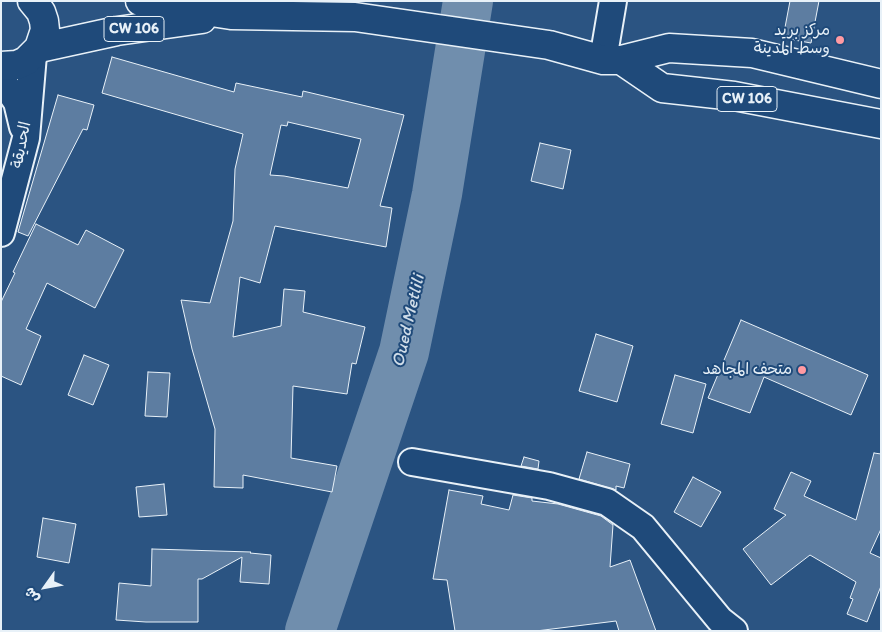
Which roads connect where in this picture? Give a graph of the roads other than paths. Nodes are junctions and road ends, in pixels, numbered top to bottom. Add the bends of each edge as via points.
1 (32, 1) edge
2 (140, 1) edge
3 (613, 1) edge
4 (326, 8) edge
5 (230, 15) junction
6 (36, 52) junction
7 (612, 60) junction
8 (1, 66) edge
9 (1, 79) edge
10 (881, 84) edge
11 (881, 124) edge
12 (26, 138) junction
13 (1, 233) edge
14 (412, 462) dead end
15 (734, 631) edge

1 - 6 main road via 40,12 45,30
2 - 5 main road, CW 106
3 - 7 street
4 - 5 main road, CW 106
4 - 7 main road, CW 106 via 354,17 549,45
5 - 6 main road, CW 106 via 117,32
6 - 8 main road via 17,65
6 - 12 street, الحديقة
7 - 10 main road, CW 106 via 669,48 752,52
7 - 11 main road, CW 106 via 662,88 734,96
9 - 12 street via 17,102
12 - 13 street, الحديقة
14 - 15 street via 549,486 607,502 643,527 720,620

